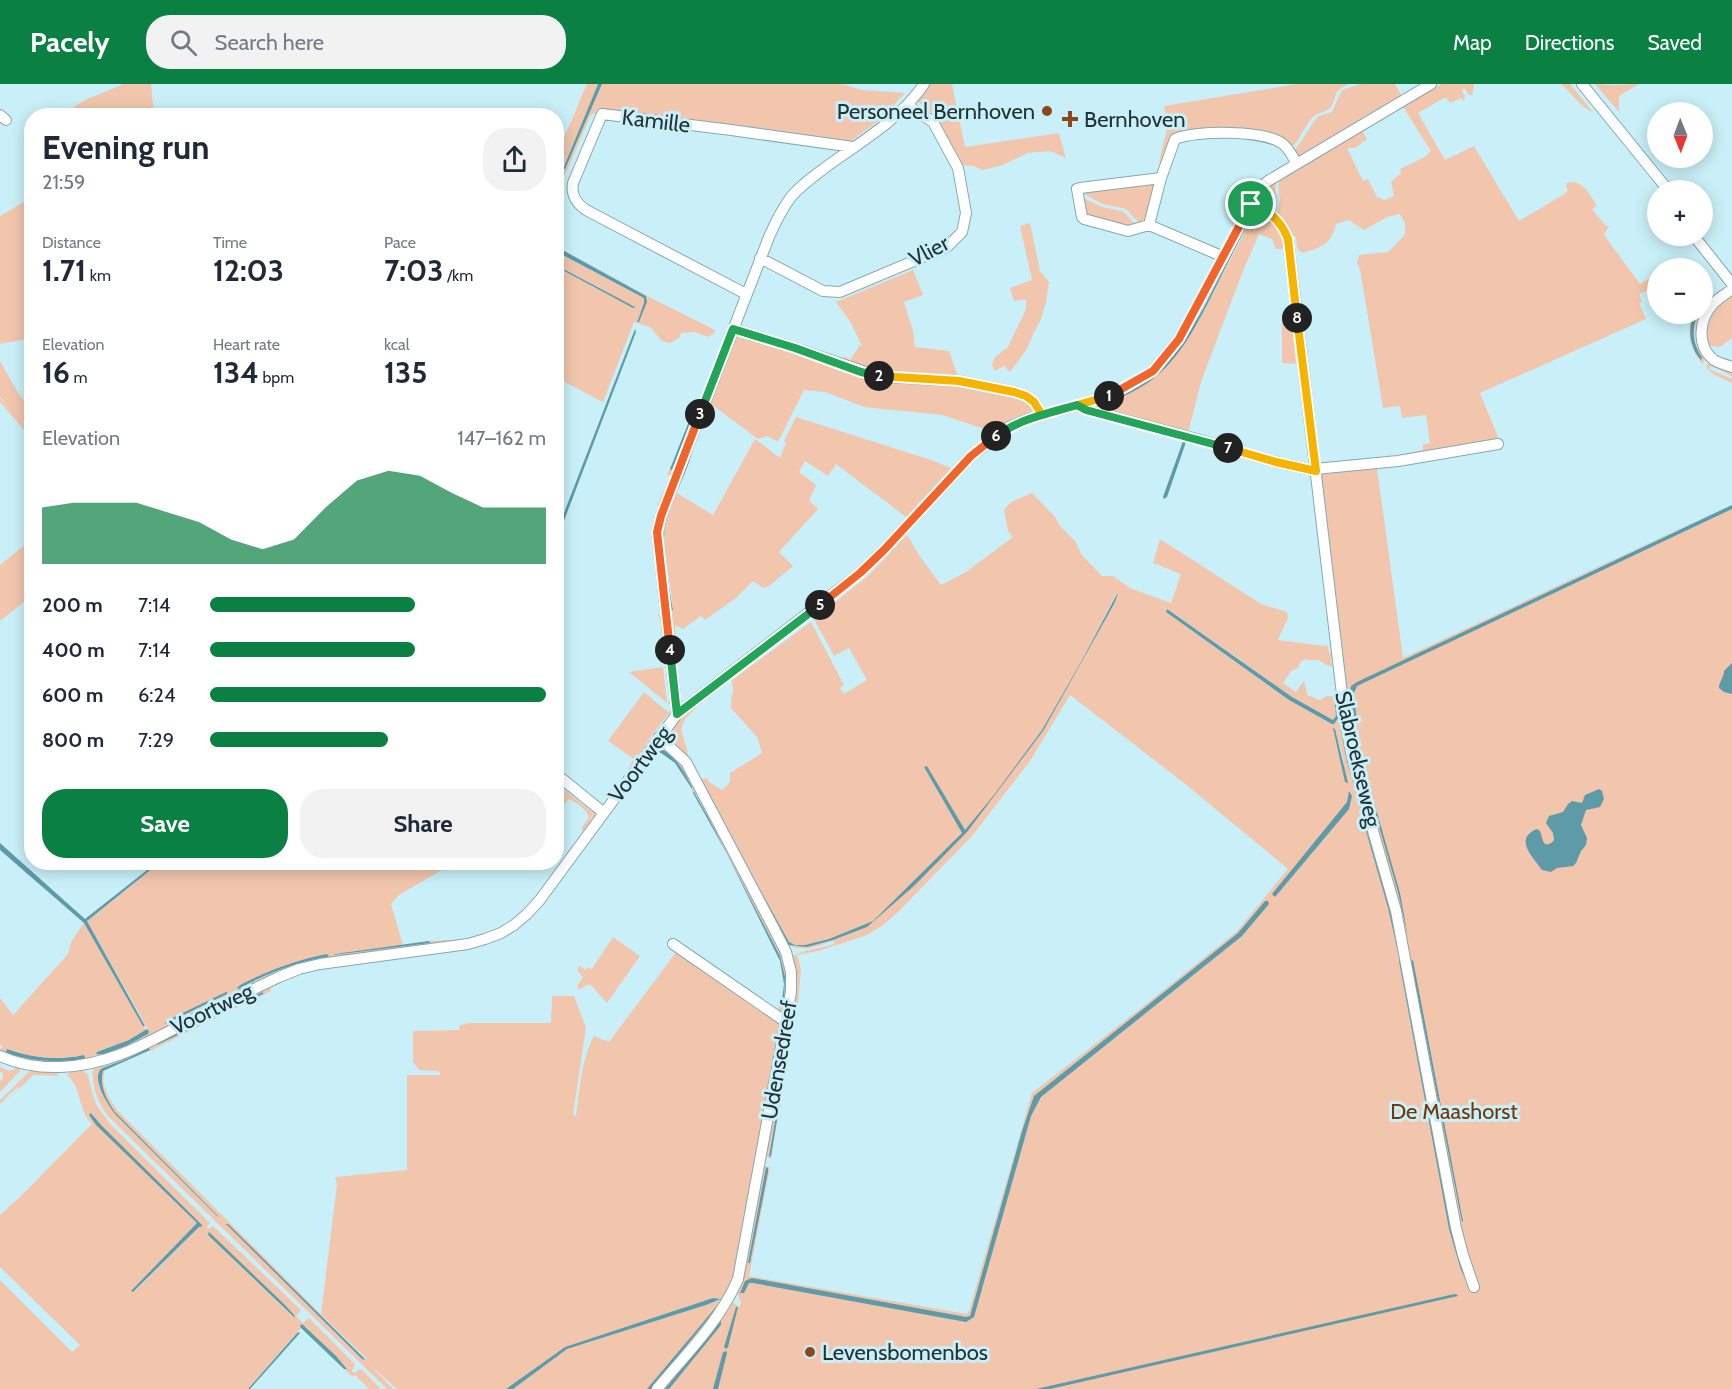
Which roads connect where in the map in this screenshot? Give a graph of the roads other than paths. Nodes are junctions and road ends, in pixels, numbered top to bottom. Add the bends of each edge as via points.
1 (924, 84) edge
2 (1431, 84) edge
3 (1573, 84) edge
4 (1582, 84) edge
5 (907, 105) junction
6 (853, 147) junction
7 (1297, 164) junction
8 (1161, 178) junction
9 (1651, 180) edge
10 (1660, 180) edge
11 (1251, 204) junction
12 (1149, 225) junction
13 (1702, 246) edge
14 (1711, 246) edge
15 (1224, 257) junction
16 (760, 258) junction
17 (1732, 272) edge
18 (1732, 284) edge
19 (1732, 289) edge
20 (746, 294) junction
21 (733, 329) junction
22 (1732, 367) edge
23 (1077, 405) junction
24 (1042, 415) junction
25 (1498, 444) dead end
26 (1316, 470) junction
27 (677, 714) junction
28 (659, 737) junction
29 (564, 781) edge
30 (603, 813) junction
31 (564, 867) edge
32 (562, 870) edge
33 (673, 944) dead end
34 (786, 1022) junction
35 (0, 1056) edge
36 (1474, 1287) dead end
37 (657, 1389) edge

1 - 5 street
2 - 7 street, Voortweg
3 - 9 street
4 - 10 street
5 - 6 street
5 - 16 street, Vlier via 933,122 958,168 966,213 962,232 947,247 840,292 824,291
6 - 16 street via 792,196 775,222
6 - 20 street, Kamille via 602,114 573,183 578,204
7 - 8 street via 1284,145 1264,136 1228,132 1179,137 1172,143
7 - 11 street, Voortweg via 1268,181
8 - 12 street
8 - 12 street via 1077,189 1084,219 1128,231
11 - 15 street, Voortweg
11 - 26 street, Slabroekseweg via 1276,218 1288,239
12 - 15 street
13 - 18 street
14 - 17 street
15 - 23 street, Voortweg via 1179,339 1153,371 1106,397
16 - 20 street
19 - 22 street via 1714,302 1701,324 1704,348 1714,360
20 - 21 street
21 - 24 street via 874,375 959,381 1014,392 1034,402
21 - 27 street via 657,532
23 - 24 street, Voortweg
23 - 26 street
24 - 27 street, Voortweg via 1009,427 985,444 860,573
25 - 26 street
26 - 36 street, Slabroekseweg via 1346,728 1396,911 1456,1228
27 - 28 street, Voortweg
28 - 30 street, Voortweg
28 - 34 street, Udensedreef via 686,762 786,952 791,972
29 - 30 street
30 - 31 street, Voortweg
32 - 35 street, Voortweg via 514,926 468,944 299,969 122,1054 88,1064 43,1067
33 - 34 street
34 - 37 street, Udensedreef via 738,1279 719,1313

